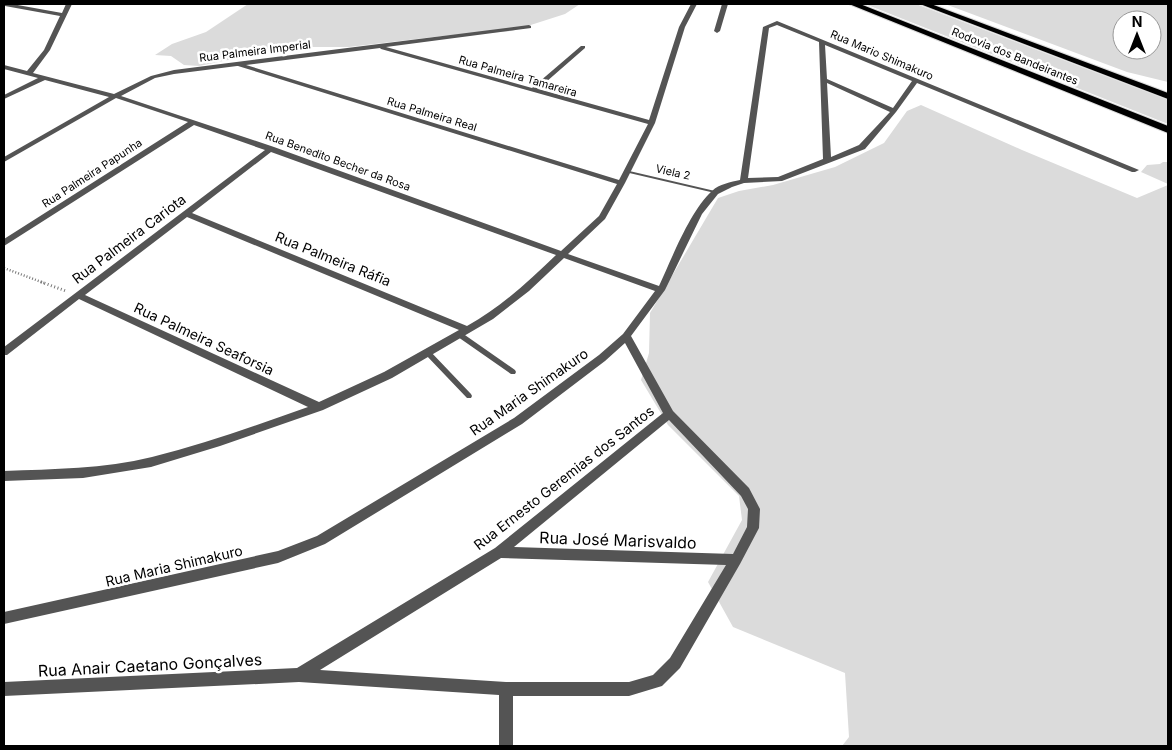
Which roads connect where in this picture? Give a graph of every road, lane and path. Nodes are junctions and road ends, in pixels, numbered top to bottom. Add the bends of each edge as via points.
1 (5, 4) edge
2 (69, 4) edge
3 (694, 4) edge
4 (725, 4) edge
5 (853, 4) edge
6 (924, 4) edge
7 (63, 15) junction
8 (529, 27) dead end
9 (717, 31) dead end
10 (822, 40) junction
11 (379, 47) junction
12 (583, 47) dead end
13 (236, 63) junction
14 (4, 67) edge
15 (29, 73) junction
16 (43, 78) junction
17 (825, 80) junction
18 (1124, 80) junction
19 (915, 81) junction
20 (533, 90) junction
21 (1168, 92) edge
22 (115, 96) junction
23 (1168, 96) edge
24 (4, 97) edge
25 (1090, 99) junction
26 (894, 111) junction
27 (193, 122) junction
28 (652, 123) junction
29 (1168, 130) edge
30 (1168, 134) edge
31 (271, 149) junction
32 (4, 160) edge
33 (827, 160) junction
34 (1136, 170) dead end
35 (627, 171) junction
36 (744, 182) junction
37 (621, 183) junction
38 (715, 192) junction
39 (186, 214) junction
40 (4, 243) edge
41 (563, 253) junction
42 (4, 268) edge
43 (661, 290) junction
44 (78, 295) junction
45 (464, 332) junction
46 (626, 336) junction
47 (4, 352) edge
48 (427, 352) junction
49 (513, 372) dead end
50 (469, 396) dead end
51 (319, 407) junction
52 (669, 414) junction
53 (4, 476) edge
54 (499, 552) junction
55 (736, 560) junction
56 (4, 618) edge
57 (298, 676) junction
58 (4, 689) edge
59 (506, 689) junction
60 (506, 746) edge

1 - 7 street
2 - 7 street
3 - 28 street via 682,27
4 - 9 street
5 - 25 highway, Rodovia dos Bandeirantes
6 - 18 highway, Rodovia dos Bandeirantes
7 - 15 street via 47,50
8 - 11 street, Rua Palmeira Imperial
10 - 17 street
10 - 19 street, Rua Mario Shimakuro
10 - 36 street, Rua Mario Shimakuro via 783,24 766,27
11 - 13 street, Rua Palmeira Imperial
11 - 20 street, Rua Palmeira Tamareira
12 - 20 street
13 - 22 street, Rua Palmeira Imperial via 160,75
13 - 37 street, Rua Palmeira Real
14 - 15 street, Rua Benedito Becher da Rosa
15 - 16 street, Rua Benedito Becher da Rosa
16 - 22 street, Rua Benedito Becher da Rosa
16 - 24 street
17 - 26 street
17 - 33 street
18 - 21 highway
18 - 23 highway, Rodovia dos Bandeirantes
19 - 26 street
19 - 34 street, Rua Mario Shimakuro
20 - 28 street, Rua Palmeira Tamareira
22 - 27 street, Rua Benedito Becher da Rosa
22 - 32 street, Rua Palmeira Imperial
25 - 29 highway, Rodovia dos Bandeirantes
25 - 30 highway
26 - 33 street via 862,147
27 - 31 street, Rua Benedito Becher da Rosa
27 - 40 street, Rua Palmeira Papunha
28 - 35 street
31 - 39 street, Rua Palmeira Cariota
31 - 41 street, Rua Benedito Becher da Rosa
33 - 36 street via 779,179
35 - 37 street
35 - 38 lane, Viela 2
36 - 38 street
37 - 41 street via 602,217
38 - 43 street, Rua Maria Shimakuro via 698,214
39 - 44 street, Rua Palmeira Cariota
39 - 45 street, Rua Palmeira Ráfia
41 - 43 street, Rua Benedito Becher da Rosa
41 - 45 street via 490,317
42 - 44 path
43 - 46 street, Rua Maria Shimakuro
44 - 47 street, Rua Palmeira Cariota
44 - 51 street, Rua Palmeira Seaforsia
45 - 48 street
45 - 49 lane
46 - 52 street, Rua Ernesto Geremias dos Santos
46 - 56 street, Rua Maria Shimakuro via 518,421 321,540 278,557
48 - 50 lane
48 - 51 street via 388,375
51 - 53 street via 151,462 83,473
52 - 54 street, Rua Ernesto Geremias dos Santos
52 - 55 street, Rua Anair Caetano Gonçalves via 745,492 754,510 753,528
54 - 55 street, Rua José Marisvaldo
54 - 57 street, Rua Ernesto Geremias dos Santos
55 - 59 street, Rua Anair Caetano Gonçalves via 675,663 657,681 629,689
57 - 58 street, Rua Anair Caetano Gonçalves
57 - 59 street, Rua Anair Caetano Gonçalves
59 - 60 street

